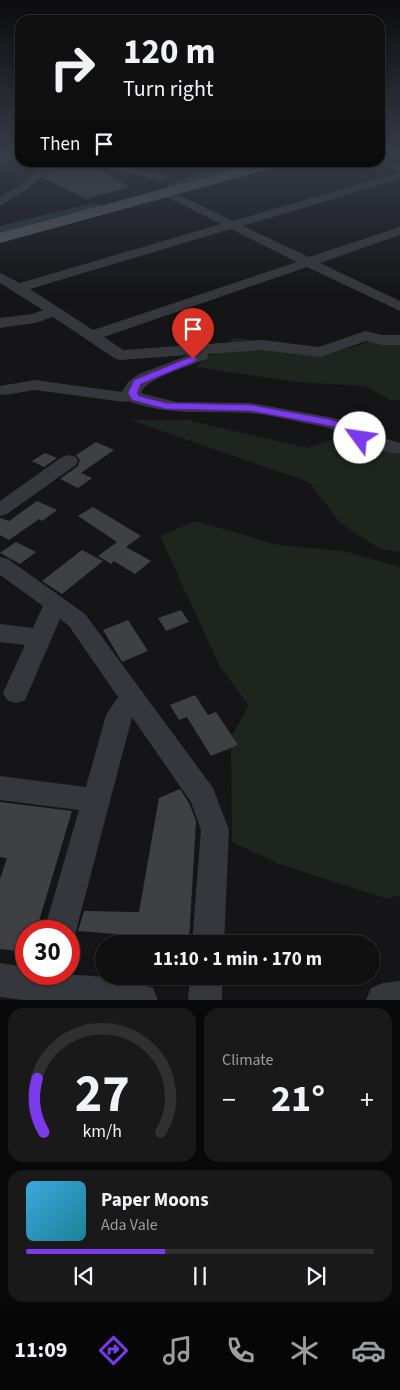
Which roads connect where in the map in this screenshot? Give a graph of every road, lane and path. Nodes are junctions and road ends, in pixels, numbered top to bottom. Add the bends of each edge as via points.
1 (142, 200) edge
2 (181, 200) edge
3 (317, 200) edge
4 (232, 225) junction
5 (400, 231) edge
6 (0, 238) edge
7 (308, 262) junction
8 (0, 277) edge
9 (20, 288) junction
10 (400, 308) edge
11 (54, 311) junction
12 (0, 323) edge
13 (91, 336) junction
14 (400, 340) edge
15 (220, 348) junction
16 (5, 390) dead end
17 (132, 393) junction
18 (397, 448) dead end
19 (69, 461) dead end
20 (0, 510) edge
21 (0, 564) edge
22 (55, 604) junction
23 (0, 632) edge
24 (40, 638) junction
25 (16, 693) dead end
26 (132, 697) junction
27 (0, 788) edge
28 (96, 800) junction
29 (63, 920) edge
30 (209, 935) edge
31 (0, 980) edge
32 (15, 980) edge
33 (70, 985) edge
34 (206, 985) edge
35 (400, 998) edge
36 (141, 1000) edge
37 (205, 1000) edge
38 (383, 1000) edge

1 - 6 main road
2 - 4 street
3 - 4 street
4 - 7 street
4 - 9 street
5 - 7 street
7 - 10 street
7 - 13 street
8 - 9 street
9 - 11 street
11 - 12 street via 35,318
11 - 13 street
13 - 15 street via 120,355
14 - 15 street via 365,336 320,352 262,345
15 - 17 street via 137,382
16 - 17 street via 36,385 112,396 124,397
17 - 18 street via 136,398 166,406 251,408 328,422 340,425 360,438
19 - 20 street
21 - 22 street
22 - 24 street
22 - 26 street via 77,620
23 - 24 street
24 - 25 street
26 - 28 street via 119,715
26 - 30 street via 203,796 215,830
27 - 28 street
28 - 29 street
31 - 32 street
33 - 36 street
34 - 37 street
35 - 38 street

